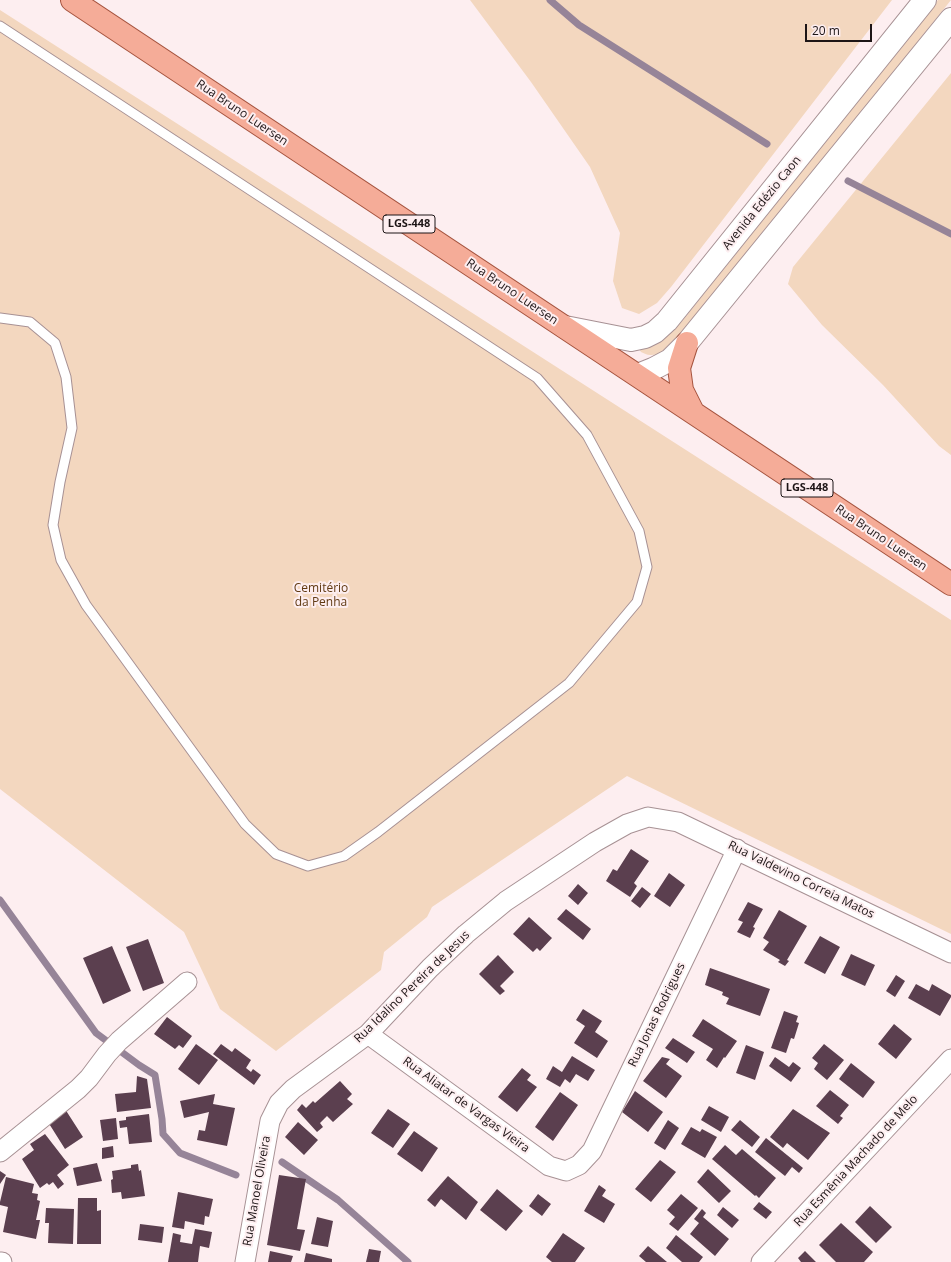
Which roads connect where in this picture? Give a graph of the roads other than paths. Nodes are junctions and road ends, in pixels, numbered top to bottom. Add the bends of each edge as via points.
1 (72, 0) edge
2 (926, 0) edge
3 (951, 20) edge
4 (0, 26) edge
5 (0, 318) edge
6 (565, 327) junction
7 (687, 343) junction
8 (638, 375) junction
9 (692, 412) junction
10 (951, 584) edge
11 (648, 817) joint
12 (737, 849) junction
13 (951, 953) edge
14 (188, 982) dead end
15 (368, 1034) junction
16 (951, 1059) edge
17 (270, 1121) joint
18 (0, 1152) edge
19 (566, 1171) joint
20 (245, 1262) edge
21 (761, 1262) edge

1 - 6 main road, Rua Bruno Luersen / LGS-448
2 - 6 main road, Avenida Edézio Caon via 672,315 655,332 631,340
3 - 7 main road
4 - 5 lane via 537,378 587,435 639,531 647,567 637,602 569,683 344,856 308,866 276,854 240,818 86,605 61,560 54,525 72,428 66,377 55,343 30,322
6 - 8 main road, Rua Bruno Luersen / LGS-448
7 - 8 main road via 670,360
7 - 9 main road via 679,368 682,390
8 - 9 main road, Rua Bruno Luersen / LGS-448
9 - 10 main road, Rua Bruno Luersen / LGS-448
11 - 12 street, Rua Valdevino Correia Matos via 678,822
11 - 15 street, Rua Idalino Pereira de Jesus via 627,824 594,842 506,901 430,968
12 - 13 street, Rua Valdevino Correia Matos
12 - 19 street, Rua Jonas Rodrigues via 592,1151 580,1165
14 - 18 street via 113,1047 78,1089
15 - 17 street, Rua Idalino Pereira de Jesus via 278,1103
15 - 19 street, Rua Aliatar de Vargas Vieira via 549,1166
16 - 21 street, Rua Esmênia Machado de Melo
17 - 20 street, Rua Manoel Oliveira

